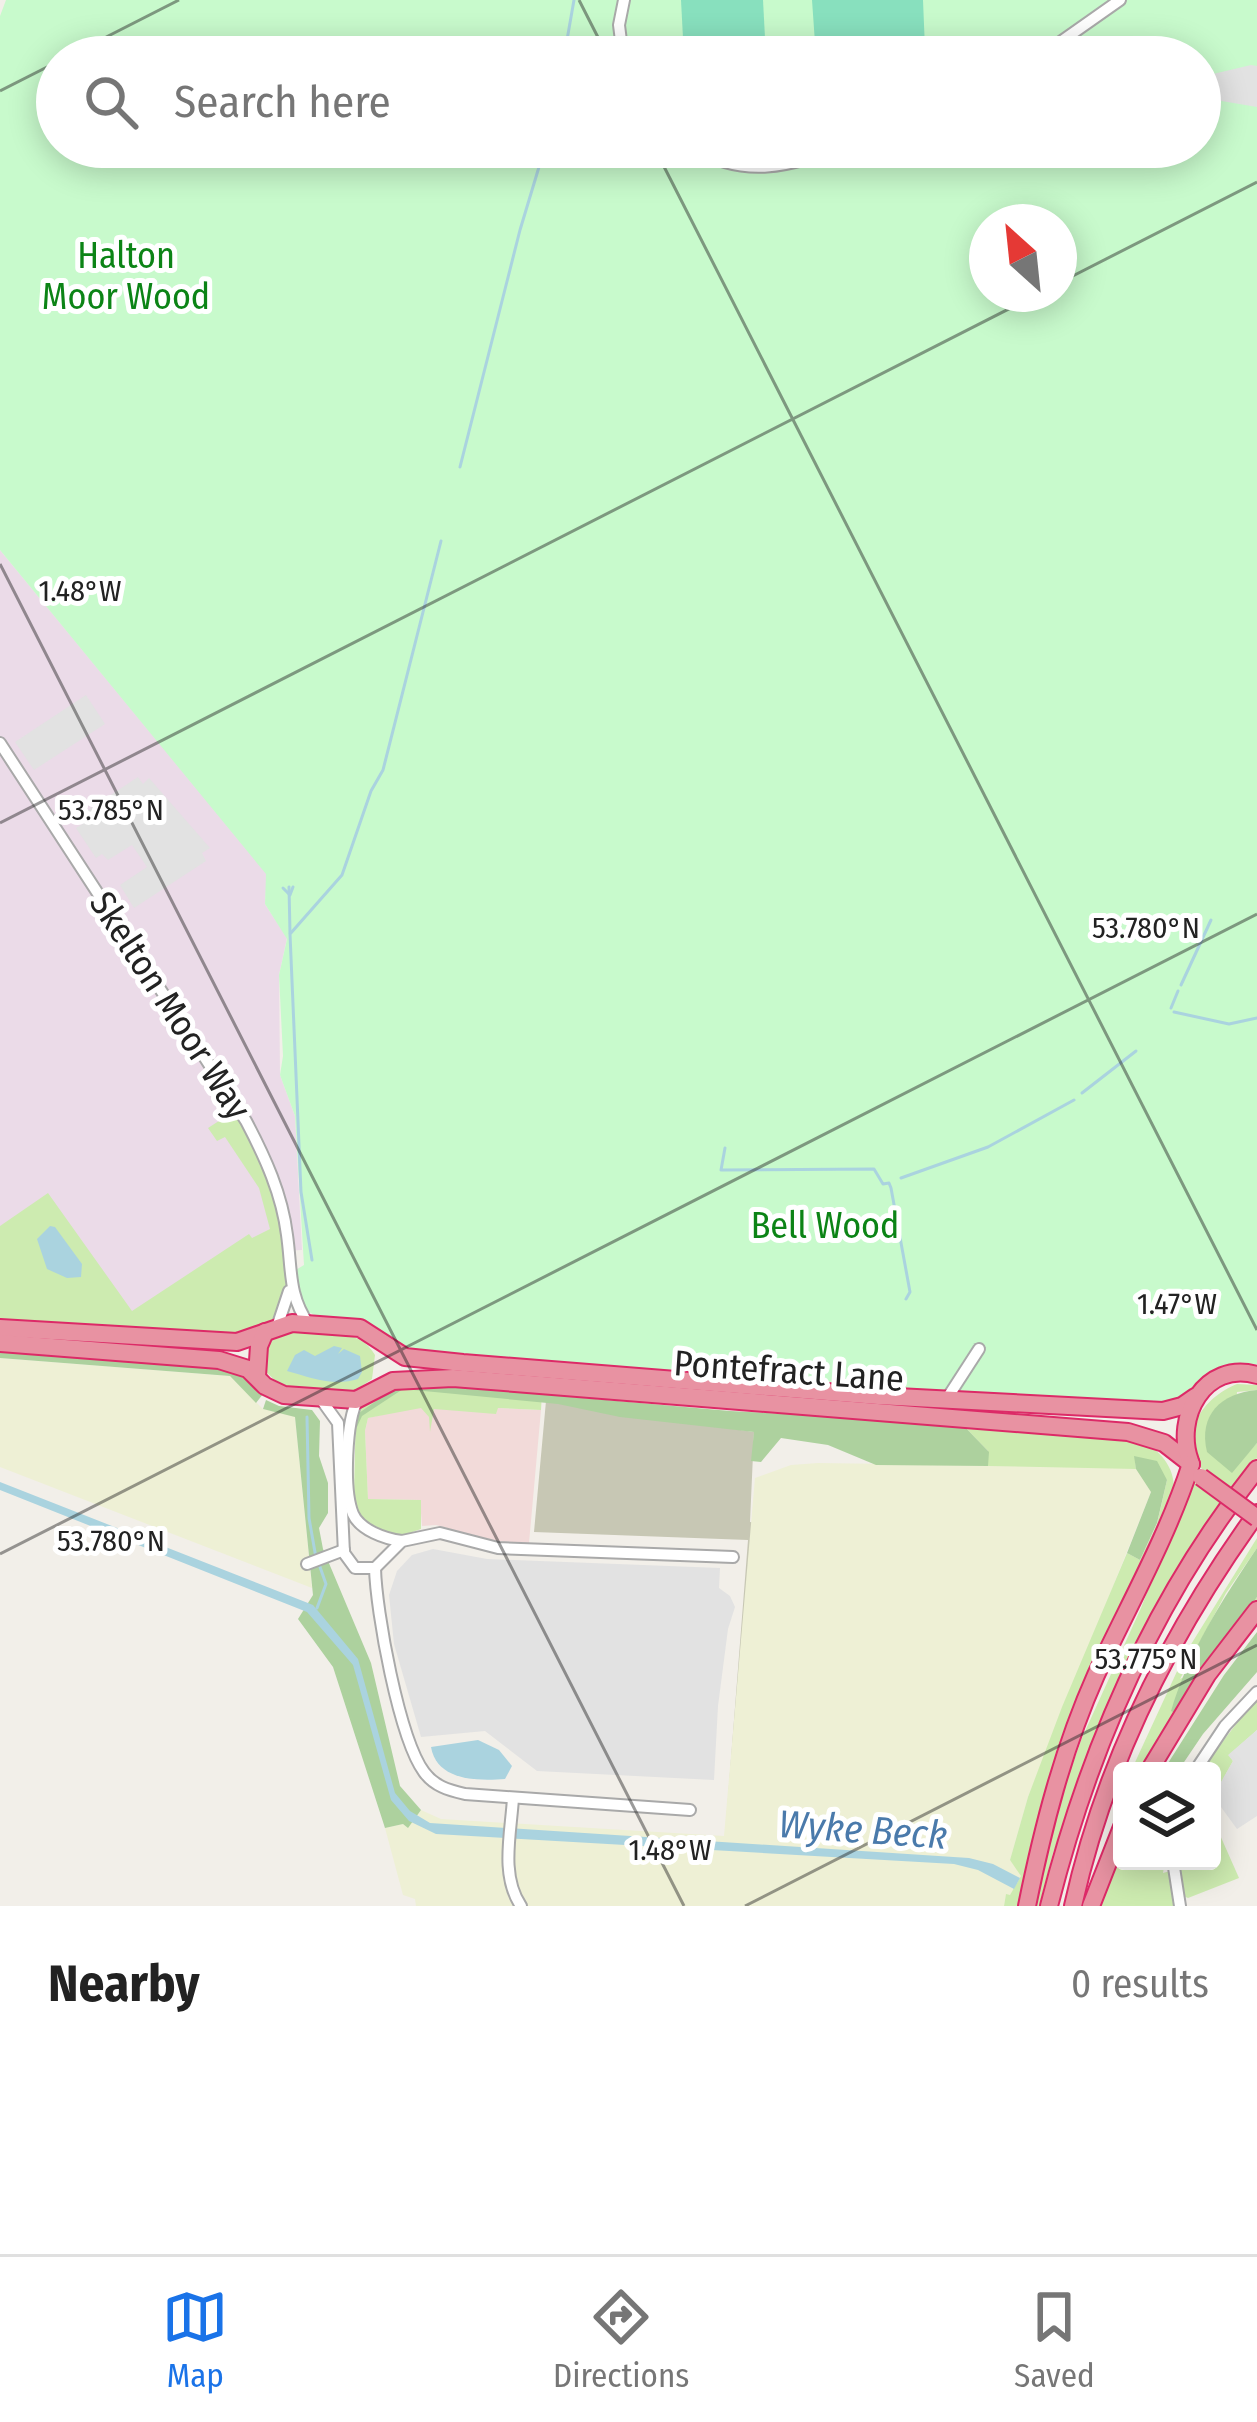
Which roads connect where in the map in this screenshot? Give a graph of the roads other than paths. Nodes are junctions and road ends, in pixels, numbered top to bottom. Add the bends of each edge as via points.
1 (624, 0) edge
2 (1120, 0) edge
3 (620, 36) edge
4 (1069, 36) edge
5 (0, 743) edge
6 (290, 1288) junction
7 (309, 1325) junction
8 (0, 1328) edge
9 (272, 1328) junction
10 (378, 1341) junction
11 (0, 1343) edge
12 (979, 1349) dead end
13 (1254, 1372) edge
14 (257, 1376) junction
15 (962, 1381) junction
16 (375, 1388) junction
17 (1195, 1397) junction
18 (320, 1398) junction
19 (358, 1399) junction
20 (946, 1400) junction
21 (968, 1402) junction
22 (1164, 1443) junction
23 (1257, 1469) edge
24 (1196, 1470) junction
25 (1179, 1499) junction
26 (1257, 1515) edge
27 (366, 1528) junction
28 (381, 1537) junction
29 (401, 1541) junction
30 (344, 1546) junction
31 (385, 1554) junction
32 (734, 1556) dead end
33 (323, 1560) junction
34 (307, 1564) dead end
35 (355, 1567) junction
36 (375, 1568) junction
37 (376, 1600) junction
38 (1257, 1610) edge
39 (1257, 1692) edge
40 (1154, 1762) edge
41 (1201, 1762) edge
42 (513, 1798) junction
43 (690, 1810) dead end
44 (1113, 1850) edge
45 (1174, 1870) edge
46 (521, 1906) edge
47 (1027, 1906) edge
48 (1049, 1906) edge
49 (1073, 1906) edge
50 (1091, 1906) edge
51 (1180, 1906) edge

1 - 3 street
2 - 4 street
5 - 6 street, Skelton Moor Way via 246,1120 280,1204
6 - 7 street, Skelton Moor Way
6 - 9 street, Skelton Moor Way
7 - 9 highway
7 - 10 highway via 360,1328
8 - 9 highway via 216,1342
9 - 14 highway via 259,1346
10 - 16 highway
10 - 20 highway, Pontefract Lane via 424,1359
11 - 14 highway via 218,1360
12 - 15 street
13 - 17 highway, Pontefract Lane via 1214,1381
14 - 18 highway via 274,1392
15 - 20 street
15 - 21 street
16 - 19 highway
16 - 22 highway, Pontefract Lane via 453,1378 1128,1432
17 - 21 highway, Pontefract Lane via 1163,1411
17 - 24 highway via 1184,1430
18 - 19 highway
18 - 30 street via 338,1423
19 - 27 street via 349,1422 351,1503
20 - 21 highway, Pontefract Lane
22 - 24 highway, Pontefract Lane
22 - 25 highway
23 - 48 highway via 1165,1601 1125,1683
24 - 25 highway
24 - 26 highway, Pontefract Lane, bridge
25 - 47 highway via 1079,1717
26 - 49 highway via 1179,1629 1138,1709
27 - 28 street
27 - 30 street
28 - 29 street
28 - 31 street
29 - 31 street
29 - 32 street via 440,1533 498,1548
30 - 33 street
30 - 35 street
31 - 36 street
33 - 34 street
33 - 35 street
35 - 36 street
35 - 37 street
36 - 37 street
37 - 42 street via 420,1767 446,1790
38 - 40 highway
39 - 41 street
42 - 43 street
42 - 46 street via 510,1886
44 - 50 highway
45 - 51 street

